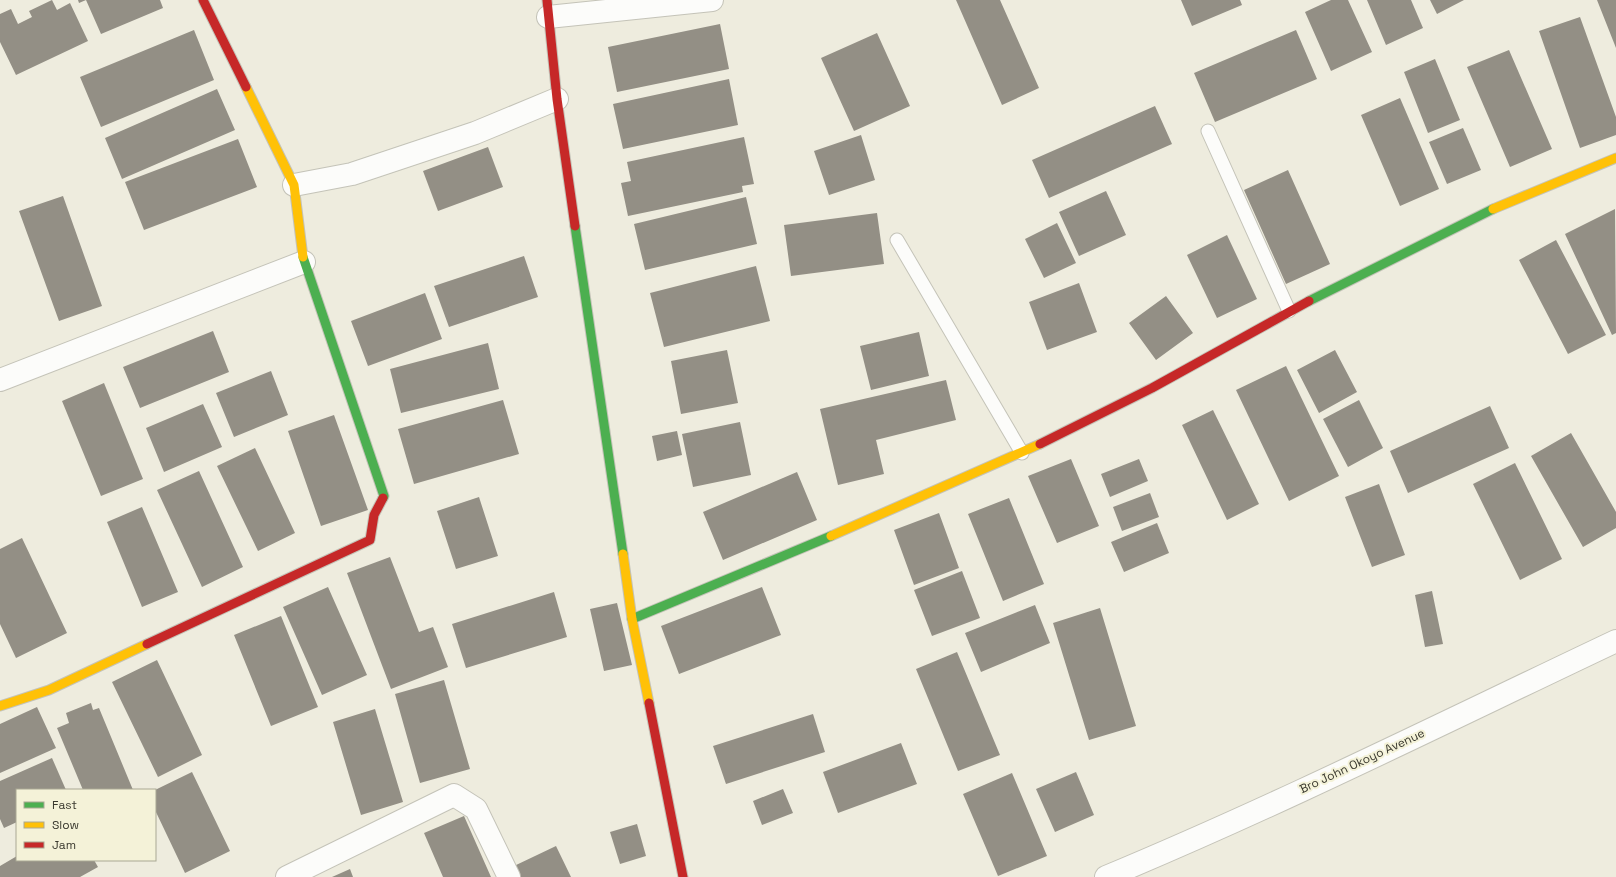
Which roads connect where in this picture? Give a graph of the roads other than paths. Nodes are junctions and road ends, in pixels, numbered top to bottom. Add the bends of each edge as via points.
1 (203, 0) edge
2 (712, 0) edge
3 (547, 8) edge
4 (557, 99) junction
5 (1208, 131) dead end
6 (1616, 158) edge
7 (294, 185) junction
8 (897, 240) dead end
9 (304, 262) junction
10 (1289, 311) junction
11 (0, 380) edge
12 (1022, 453) junction
13 (632, 619) junction
14 (1616, 641) edge
15 (0, 706) edge
16 (287, 877) edge
17 (509, 877) edge
18 (683, 877) edge
19 (1106, 877) edge

1 - 7 street
2 - 3 street
3 - 4 street
4 - 7 street via 474,133 352,174
4 - 13 street
5 - 10 lane
6 - 10 street via 1484,212
7 - 9 street
8 - 12 lane
9 - 11 street
9 - 15 street via 384,496 374,515 370,540 49,690
10 - 12 street via 1152,388
12 - 13 street
13 - 18 street
14 - 19 street, Bro John Okoyo Avenue via 1322,781
16 - 17 street via 454,795 476,810

